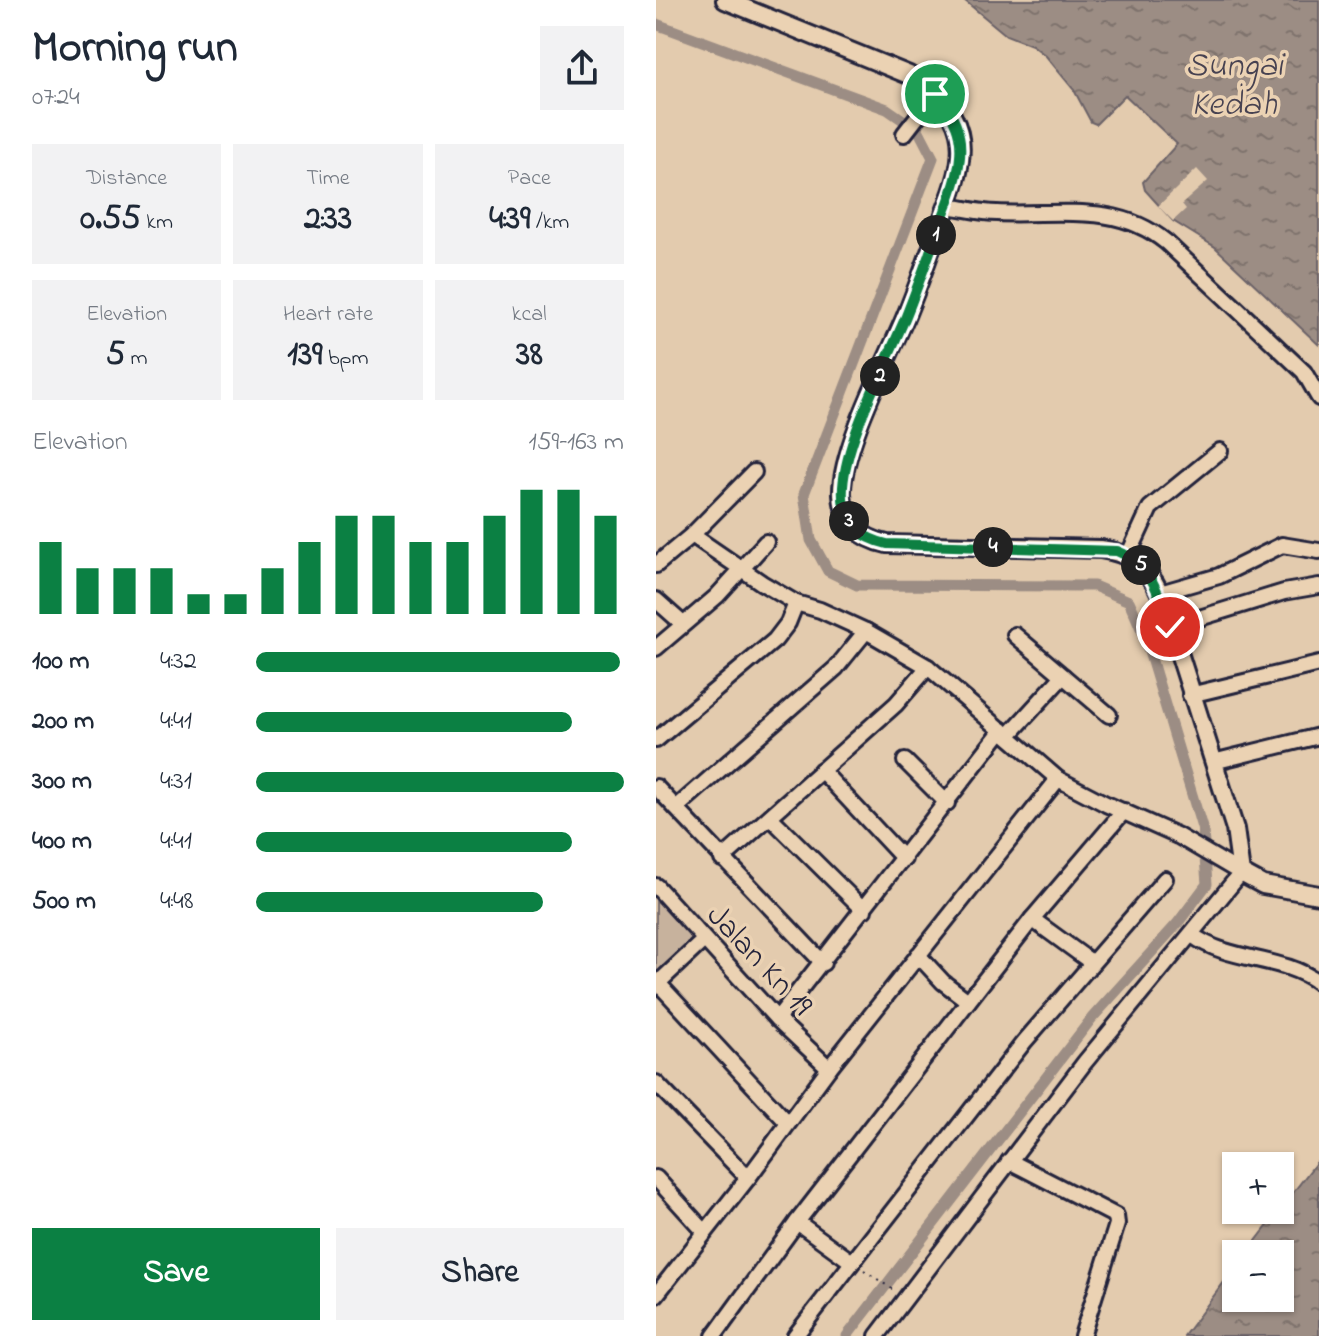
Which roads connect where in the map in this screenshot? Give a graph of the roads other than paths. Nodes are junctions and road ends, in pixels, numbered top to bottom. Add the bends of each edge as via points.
1 (725, 0) edge
2 (935, 94) junction
3 (909, 126) dead end
4 (947, 206) junction
5 (1319, 398) edge
6 (1220, 451) dead end
7 (754, 472) dead end
8 (692, 535) junction
9 (766, 542) dead end
10 (1319, 551) edge
11 (1128, 556) junction
12 (656, 565) edge
13 (742, 569) junction
14 (1319, 586) edge
15 (1160, 593) junction
16 (656, 600) edge
17 (796, 603) junction
18 (683, 624) junction
19 (1170, 627) junction
20 (866, 631) junction
21 (1015, 635) dead end
22 (656, 648) edge
23 (1319, 664) edge
24 (928, 667) junction
25 (1063, 676) junction
26 (1190, 695) junction
27 (1109, 715) dead end
28 (1005, 733) junction
29 (1319, 736) edge
30 (656, 740) edge
31 (905, 761) dead end
32 (1213, 762) junction
33 (821, 770) junction
34 (1058, 779) junction
35 (656, 787) edge
36 (947, 803) junction
37 (676, 808) junction
38 (1124, 811) junction
39 (771, 818) junction
40 (722, 859) junction
41 (904, 859) junction
42 (1236, 870) junction
43 (1165, 879) dead end
44 (656, 886) edge
45 (1319, 895) edge
46 (864, 910) junction
47 (1032, 919) junction
48 (1192, 935) junction
49 (704, 940) junction
50 (918, 955) junction
51 (1091, 962) junction
52 (823, 963) junction
53 (1319, 983) edge
54 (657, 984) edge
55 (968, 1001) junction
56 (777, 1019) junction
57 (829, 1068) junction
58 (656, 1083) edge
59 (787, 1122) junction
60 (1009, 1161) junction
61 (656, 1178) edge
62 (748, 1178) junction
63 (797, 1222) junction
64 (704, 1231) junction
65 (852, 1262) junction
66 (659, 1286) edge
67 (884, 1333) edge
68 (714, 1336) edge
69 (795, 1336) edge
70 (1082, 1336) edge

1 - 2 main road via 903,72
2 - 3 street
2 - 4 main road via 959,134 958,167
4 - 5 street via 991,213 1094,214 1141,225 1166,242 1287,356
4 - 11 main road via 852,448 842,487 849,520 865,537 887,544 1101,549
6 - 11 street via 1150,508
7 - 8 street
8 - 12 street
8 - 13 street
9 - 13 street
10 - 15 street via 1282,545 1219,576
11 - 15 main road via 1143,566
13 - 17 street
13 - 18 street
14 - 19 street
15 - 19 main road
16 - 18 street
17 - 20 street
17 - 30 street via 775,640
18 - 22 street
19 - 26 main road
20 - 24 street
20 - 37 street via 836,668
21 - 25 street
23 - 26 street
24 - 28 street
24 - 33 street via 896,704
25 - 27 street
25 - 28 street
26 - 32 main road
28 - 34 street
28 - 36 street
29 - 32 street
31 - 36 street
32 - 42 main road via 1235,829
33 - 39 street
33 - 41 street
34 - 38 street
34 - 50 street
35 - 37 street
36 - 41 street
37 - 40 street
38 - 42 street
38 - 47 street
39 - 40 street
39 - 46 street
40 - 52 street
41 - 46 street
42 - 45 main road via 1258,883
42 - 48 street
43 - 51 street
44 - 49 street, Jalan Kn 19
46 - 52 street
47 - 51 street
47 - 55 street
48 - 53 street via 1214,949 1292,969
48 - 60 street
49 - 54 street
49 - 56 street, Jalan Kn 19
50 - 55 street
50 - 57 street
51 - 65 street
52 - 56 street
54 - 59 street
55 - 63 street
56 - 57 street, Jalan Kn 19
57 - 59 street
58 - 62 street
59 - 62 street
60 - 67 street
60 - 70 street via 1116,1216
61 - 64 street
62 - 64 street
63 - 65 street
63 - 68 street
64 - 66 street
65 - 69 street

